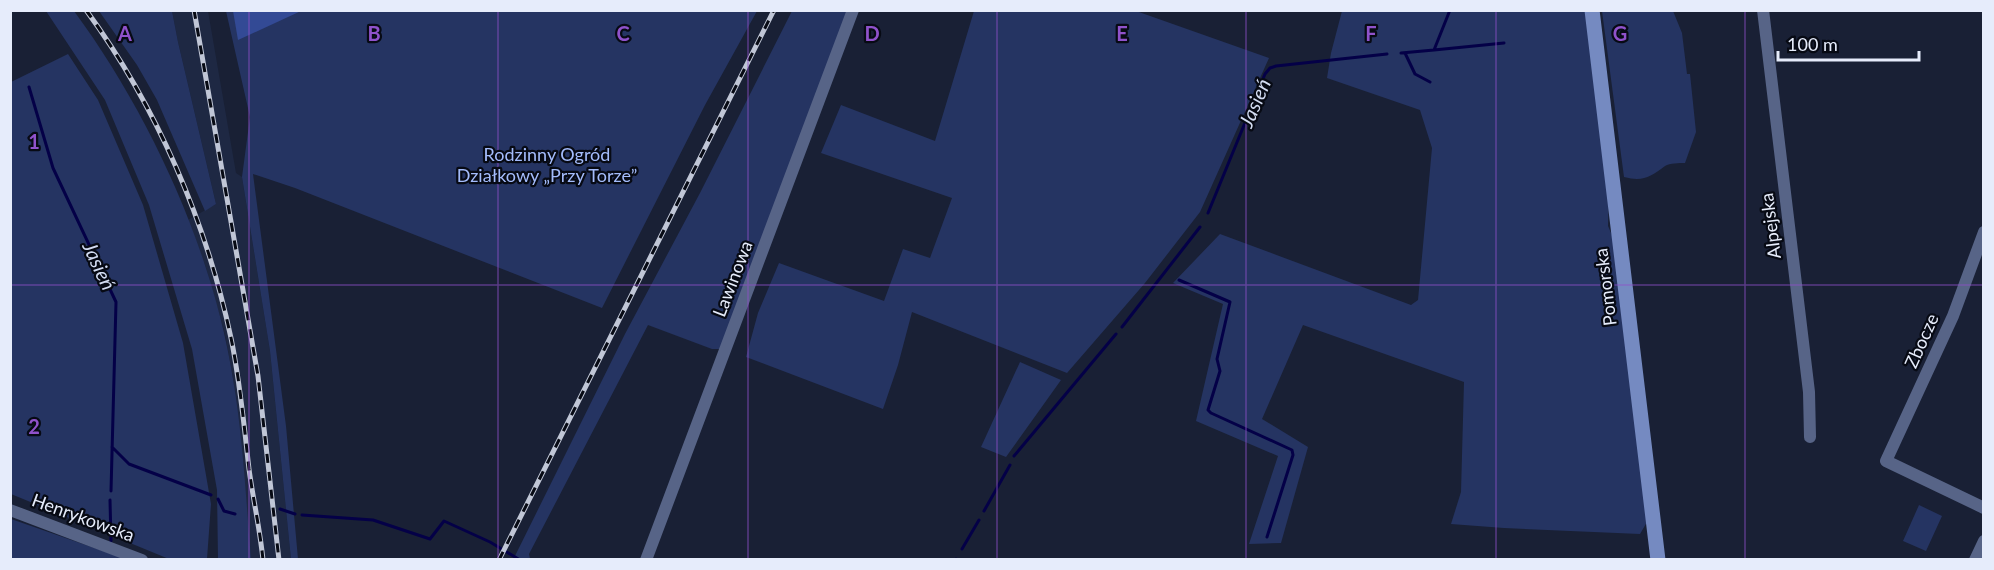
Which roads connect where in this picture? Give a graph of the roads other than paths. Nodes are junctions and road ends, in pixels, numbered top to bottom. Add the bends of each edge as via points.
1 (853, 10) edge
2 (1592, 10) edge
3 (1763, 10) edge
4 (1983, 232) edge
5 (1810, 437) dead end
6 (1983, 508) edge
7 (10, 510) edge
8 (1983, 541) edge
9 (142, 560) edge
10 (646, 560) edge
11 (1658, 560) edge
12 (1975, 560) edge

1 - 10 street, Lawinowa
2 - 11 street, Pomorska
3 - 5 street, Alpejska via 1809,392
4 - 6 street, Zbocze via 1953,316 1886,461
7 - 9 street, Henrykowska
8 - 12 street

